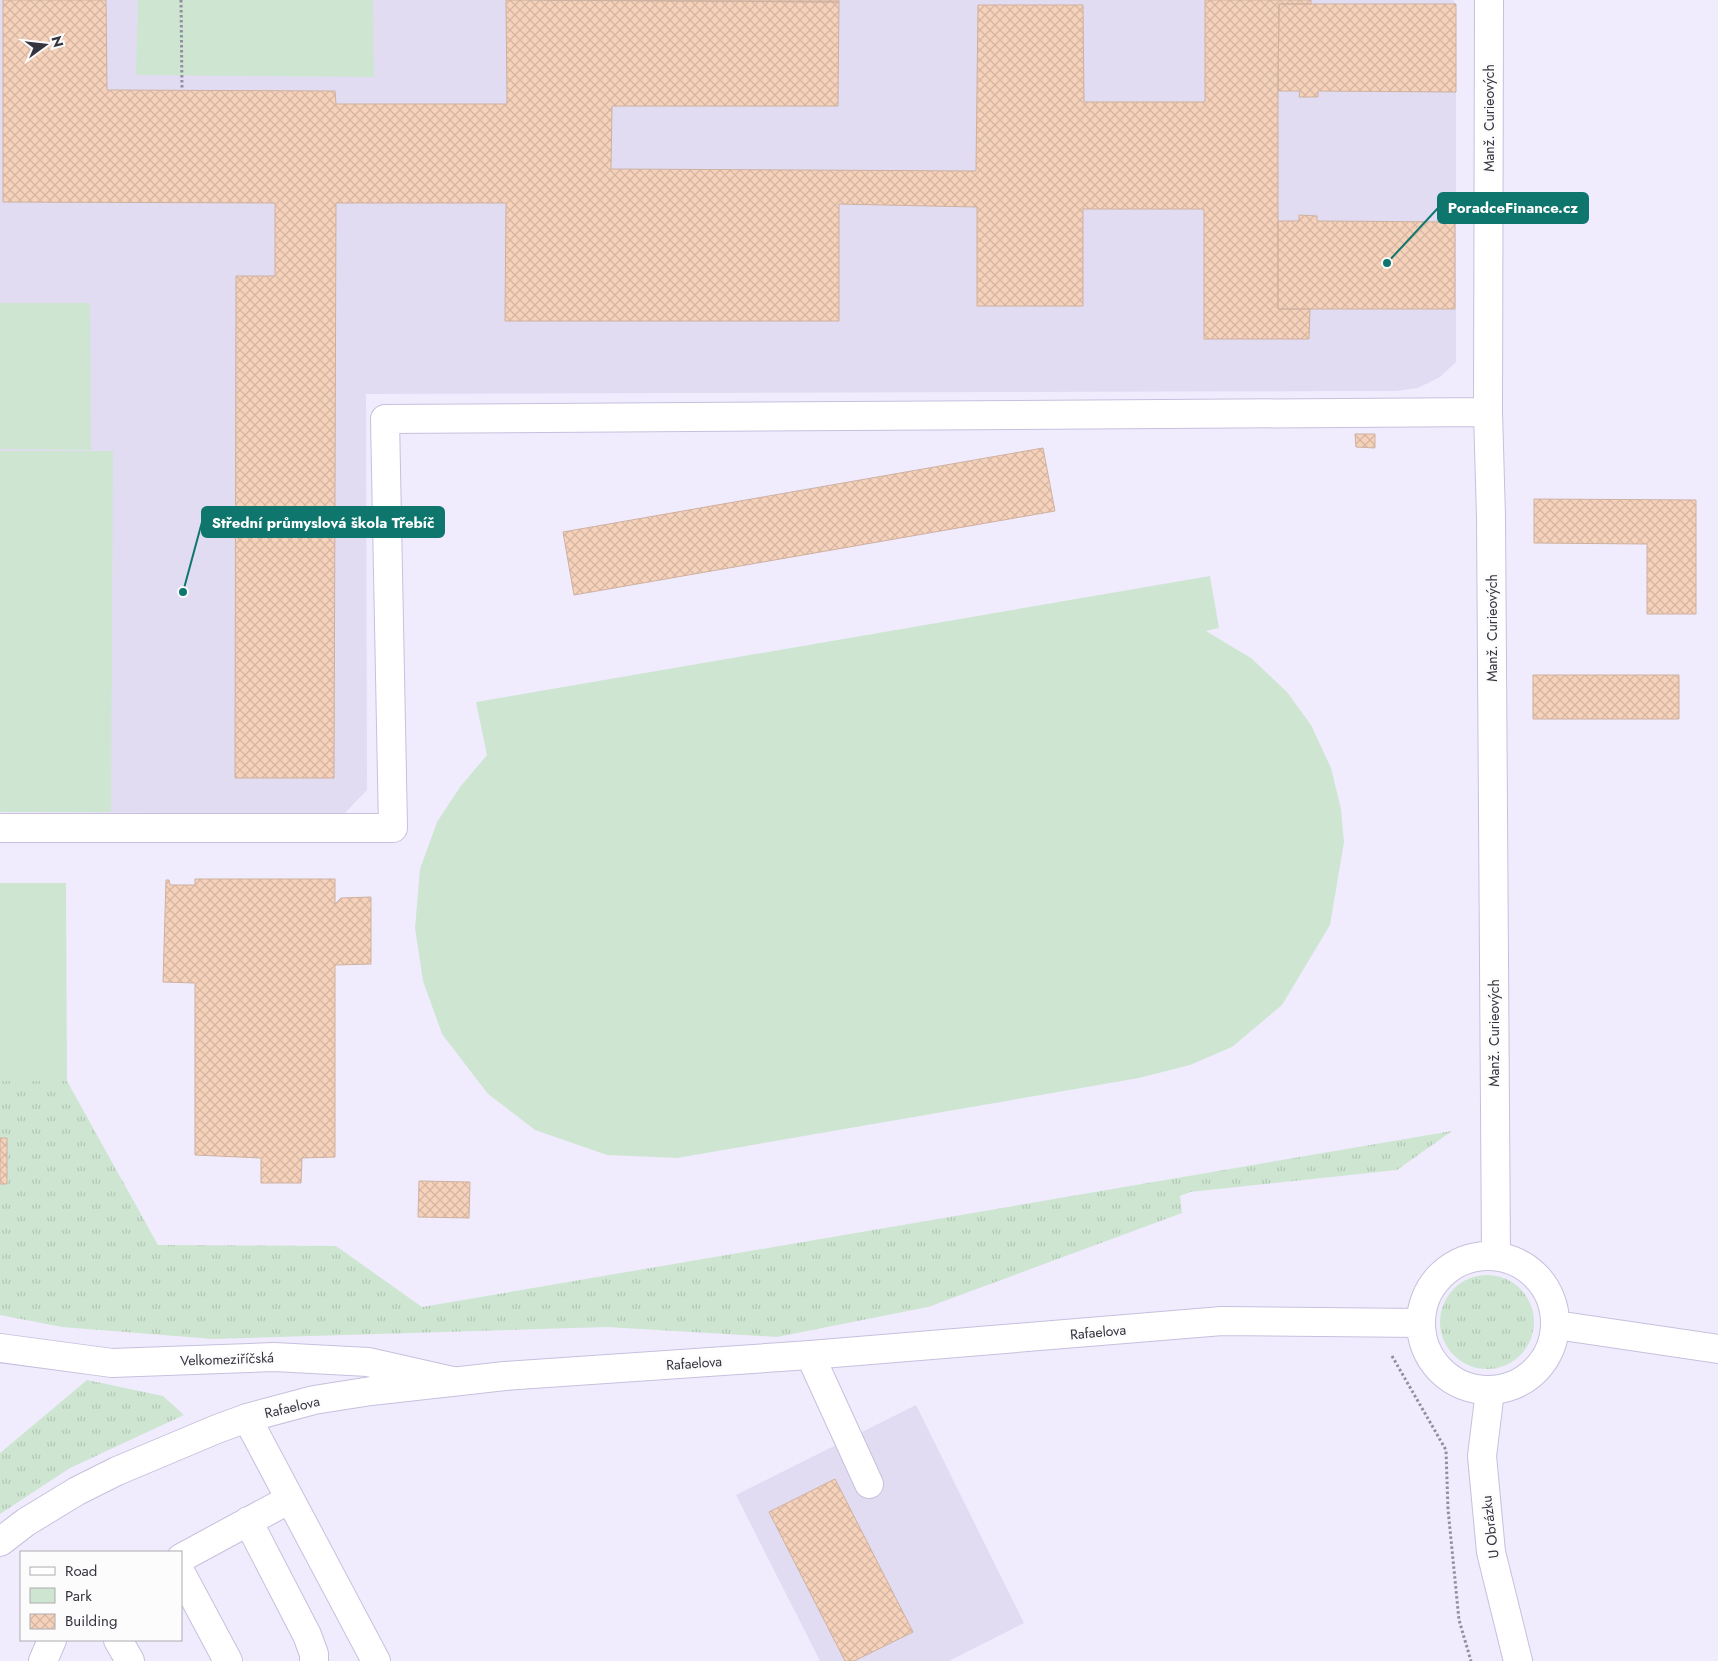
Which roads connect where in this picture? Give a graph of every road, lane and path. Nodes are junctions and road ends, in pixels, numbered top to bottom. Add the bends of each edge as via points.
1 (181, 0) edge
2 (1489, 0) edge
3 (182, 88) dead end
4 (1488, 412) junction
5 (0, 828) edge
6 (1496, 1256) junction
7 (1392, 1323) junction
8 (1421, 1323) junction
9 (1556, 1325) junction
10 (0, 1348) edge
11 (1718, 1349) edge
12 (810, 1356) junction
13 (454, 1381) junction
14 (1490, 1391) junction
15 (247, 1418) junction
16 (869, 1484) dead end
17 (290, 1499) junction
18 (248, 1521) junction
19 (0, 1542) edge
20 (182, 1557) edge
21 (182, 1575) edge
22 (52, 1641) edge
23 (119, 1641) edge
24 (43, 1661) edge
25 (130, 1661) edge
26 (228, 1661) edge
27 (314, 1661) edge
28 (376, 1661) edge
29 (1471, 1661) edge
30 (1518, 1661) edge

1 - 3 path
2 - 4 main road, Manž. Curieových
4 - 5 main road via 385,419 393,828
4 - 6 main road, Manž. Curieových
6 - 8 main road via 1473,1257 1452,1266 1435,1281 1424,1300
6 - 9 main road via 1515,1261 1532,1272 1545,1287 1553,1305
7 - 8 main road, Rafaelova
7 - 12 main road, Rafaelova via 1222,1321
7 - 29 path via 1392,1355 1446,1450 1448,1509 1460,1620
8 - 14 main road via 1424,1344 1439,1369 1450,1379 1469,1388
9 - 11 main road
9 - 14 main road via 1552,1345 1543,1363 1528,1378 1510,1387
10 - 13 main road, Velkomeziříčská via 112,1363 274,1356 368,1362
12 - 13 main road, Rafaelova
12 - 16 main road
13 - 15 main road, Rafaelova via 314,1400
14 - 30 main road, U Obrázku via 1482,1456 1491,1552
15 - 17 main road
15 - 19 main road, Rafaelova via 117,1471 26,1522
17 - 18 main road
17 - 28 main road
18 - 20 main road
18 - 27 main road via 307,1635
21 - 26 main road
22 - 24 main road
23 - 25 main road

